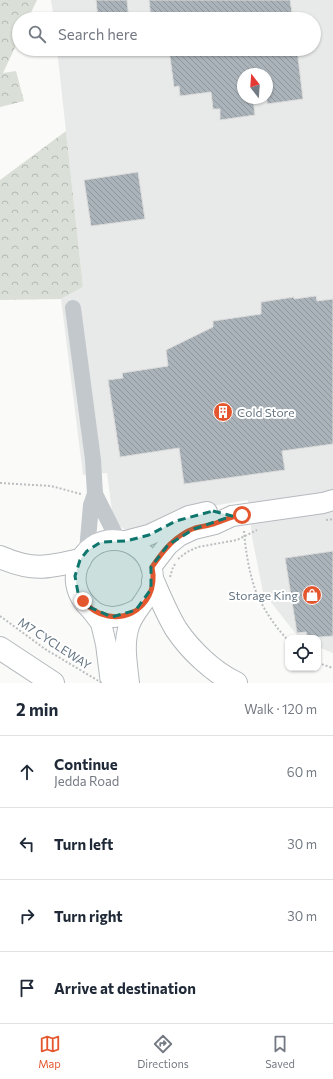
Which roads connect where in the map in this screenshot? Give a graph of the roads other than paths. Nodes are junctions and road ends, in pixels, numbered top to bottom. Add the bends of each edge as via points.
1 (73, 308) dead end
2 (89, 494) junction
3 (330, 502) edge
4 (232, 516) junction
5 (122, 540) junction
6 (84, 555) junction
7 (0, 557) edge
8 (158, 577) junction
9 (89, 607) junction
10 (136, 610) junction
11 (0, 648) edge
12 (51, 682) edge
13 (111, 683) edge
14 (129, 683) edge
15 (236, 683) edge

1 - 2 lane via 93,460
2 - 5 lane
2 - 6 lane
3 - 4 main road
4 - 5 main road via 213,511 189,516 149,535
4 - 8 main road via 215,524 194,529 168,545
5 - 6 main road via 101,542
5 - 8 main road via 142,551
6 - 7 highway via 44,568 15,564
6 - 9 main road via 75,576 78,593
8 - 10 main road via 148,597
8 - 15 highway via 169,616 188,644 201,658
9 - 10 main road via 100,614 112,617 125,616
9 - 13 main road via 101,623
10 - 14 main road via 126,643
11 - 12 highway

